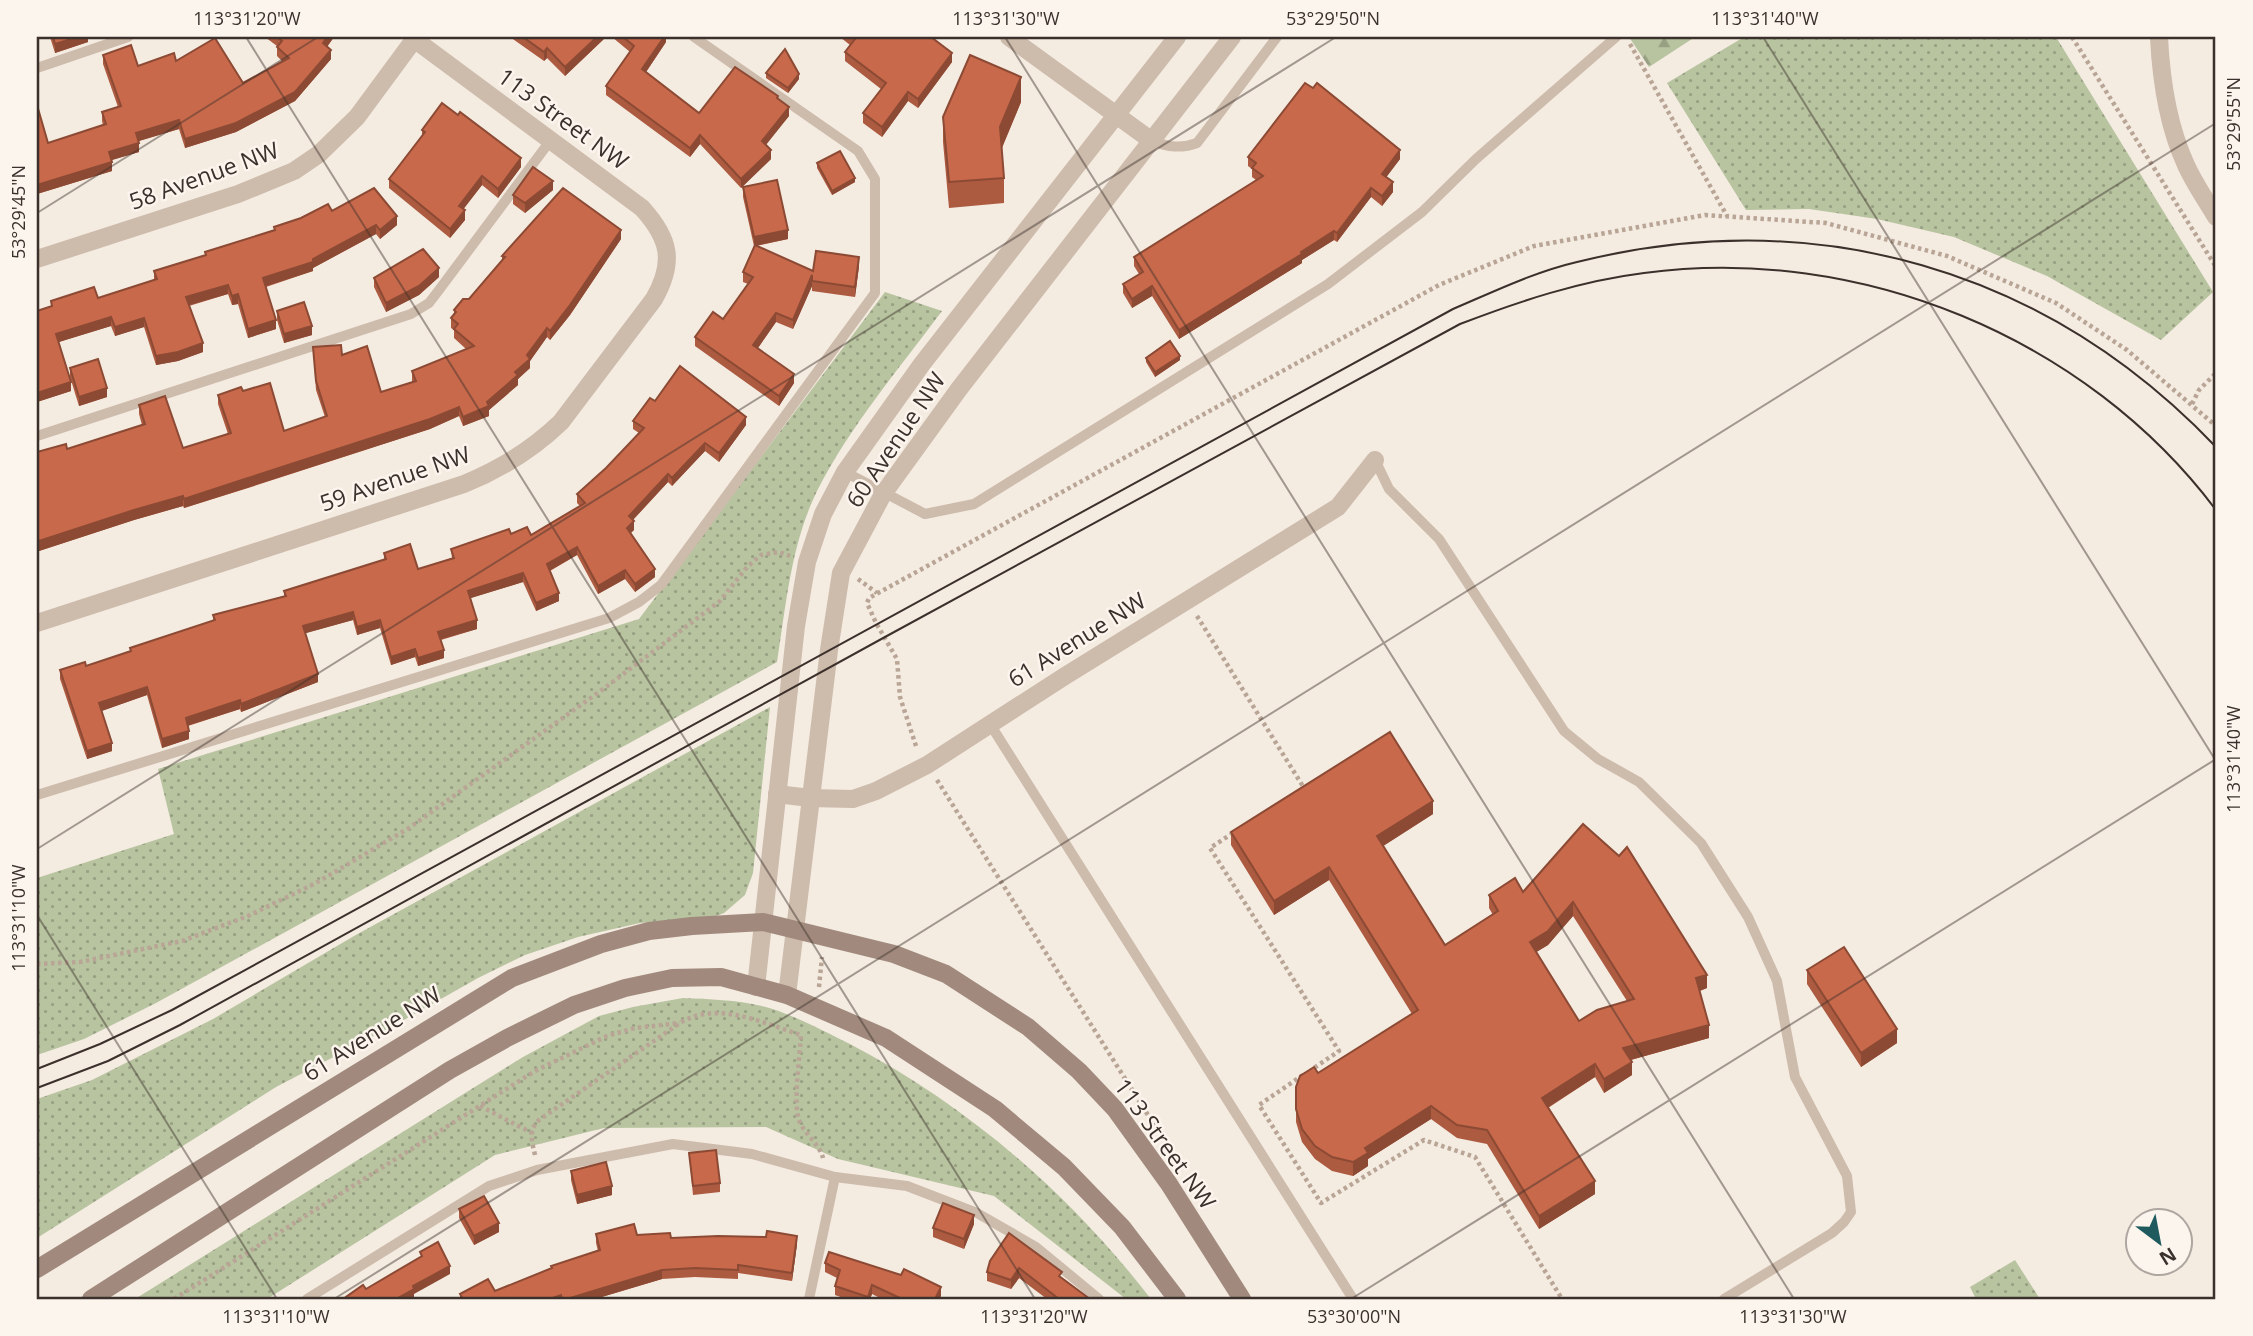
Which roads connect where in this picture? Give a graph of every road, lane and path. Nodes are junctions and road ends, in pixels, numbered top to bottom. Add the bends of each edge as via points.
1 (128, 37) edge
2 (694, 37) edge
3 (1009, 37) edge
4 (1177, 37) edge
5 (1232, 37) edge
6 (1277, 37) edge
7 (1616, 37) edge
8 (1626, 37) edge
9 (2072, 37) edge
10 (2159, 37) edge
11 (415, 38) edge
12 (37, 68) edge
13 (1115, 116) junction
14 (550, 141) junction
15 (1152, 141) junction
16 (1728, 217) junction
17 (2216, 217) edge
18 (667, 251) joint
19 (37, 259) edge
20 (2216, 267) edge
21 (2216, 373) edge
22 (2192, 404) junction
23 (2216, 426) edge
24 (37, 436) edge
25 (1375, 460) joint
26 (845, 472) junction
27 (883, 494) junction
28 (793, 556) dead end
29 (858, 579) dead end
30 (877, 593) junction
31 (1192, 596) junction
32 (37, 623) edge
33 (990, 724) junction
34 (916, 746) dead end
35 (936, 779) dead end
36 (777, 794) junction
37 (1294, 794) edge
38 (37, 795) edge
39 (810, 798) junction
40 (1241, 828) edge
41 (763, 922) junction
42 (795, 930) junction
43 (822, 952) dead end
44 (37, 964) edge
45 (756, 987) junction
46 (819, 987) dead end
47 (788, 995) junction
48 (680, 1023) junction
49 (480, 1106) junction
50 (532, 1133) junction
51 (1163, 1138) dead end
52 (537, 1170) junction
53 (830, 1176) junction
54 (37, 1269) edge
55 (91, 1299) edge
56 (174, 1299) edge
57 (307, 1299) edge
58 (809, 1299) edge
59 (1100, 1299) edge
60 (1177, 1299) edge
61 (1242, 1299) edge
62 (1353, 1299) edge
63 (1562, 1299) edge
64 (1724, 1299) edge

1 - 12 lane
2 - 38 lane via 858,151 875,179 875,293 661,585 609,618
3 - 13 street
4 - 13 street, 60 Avenue NW
5 - 15 street, 60 Avenue NW
6 - 15 lane via 1197,143 1174,147
7 - 27 lane via 1412,220 1328,284 1148,397 974,504 925,514
8 - 16 path
9 - 20 path
10 - 17 street via 2178,144
11 - 14 street, 113 Street NW
11 - 19 street, 58 Avenue NW via 347,128 294,171 238,194
13 - 15 street
13 - 26 street, 60 Avenue NW
14 - 18 street, 113 Street NW via 642,208 656,223
14 - 24 lane via 429,303 411,314
15 - 27 street, 60 Avenue NW
16 - 22 path via 1826,223 1947,256 2056,303 2127,350
16 - 30 path via 1705,215 1534,246 1439,285
18 - 32 street, 59 Avenue NW via 665,276 654,299 575,405 544,439 505,466 464,484
21 - 22 path
22 - 23 path
25 - 31 street, 61 Avenue NW via 1338,506
25 - 64 lane via 1390,489 1439,539 1564,731 1598,759 1639,782 1701,843 1748,917 1777,981 1795,1077 1847,1175 1851,1212 1832,1233
26 - 27 lane
26 - 36 street, 60 Avenue NW via 823,514 807,562
27 - 39 street, 60 Avenue NW via 841,573
28 - 44 path via 779,552 761,555 720,601 661,647 409,828 316,883 182,941 80,962
29 - 30 path
30 - 34 path via 867,603 897,659 900,697
31 - 33 street, 61 Avenue NW
31 - 37 path via 1197,616 1304,788
33 - 39 street, 61 Avenue NW via 876,791 853,799
33 - 62 lane
35 - 51 path
36 - 39 street, 61 Avenue NW
36 - 41 street, 60 Avenue NW
39 - 42 street, 60 Avenue NW
40 - 63 path via 1210,848 1339,1051 1259,1105 1321,1203 1424,1139 1475,1157
41 - 42 main road, 113 Street NW
41 - 45 street, 60 Avenue NW
41 - 54 main road, 61 Avenue NW via 649,932 601,944 512,978
42 - 47 street, 60 Avenue NW
42 - 61 main road, 113 Street NW via 894,954 946,974 1028,1027 1115,1109
43 - 46 path
45 - 47 main road
45 - 55 main road via 721,977 672,978 574,1005 450,1070
47 - 60 main road via 886,1038 995,1109 1064,1167 1122,1227
48 - 49 path via 607,1036 535,1071
48 - 50 path via 539,1120
48 - 53 path via 699,1013 722,1013 801,1035 797,1113 822,1152
49 - 50 path
49 - 56 path
50 - 52 path
52 - 53 lane via 673,1144 752,1154
52 - 57 lane via 489,1186
53 - 58 lane
53 - 59 lane via 907,1186 977,1213 1036,1247

